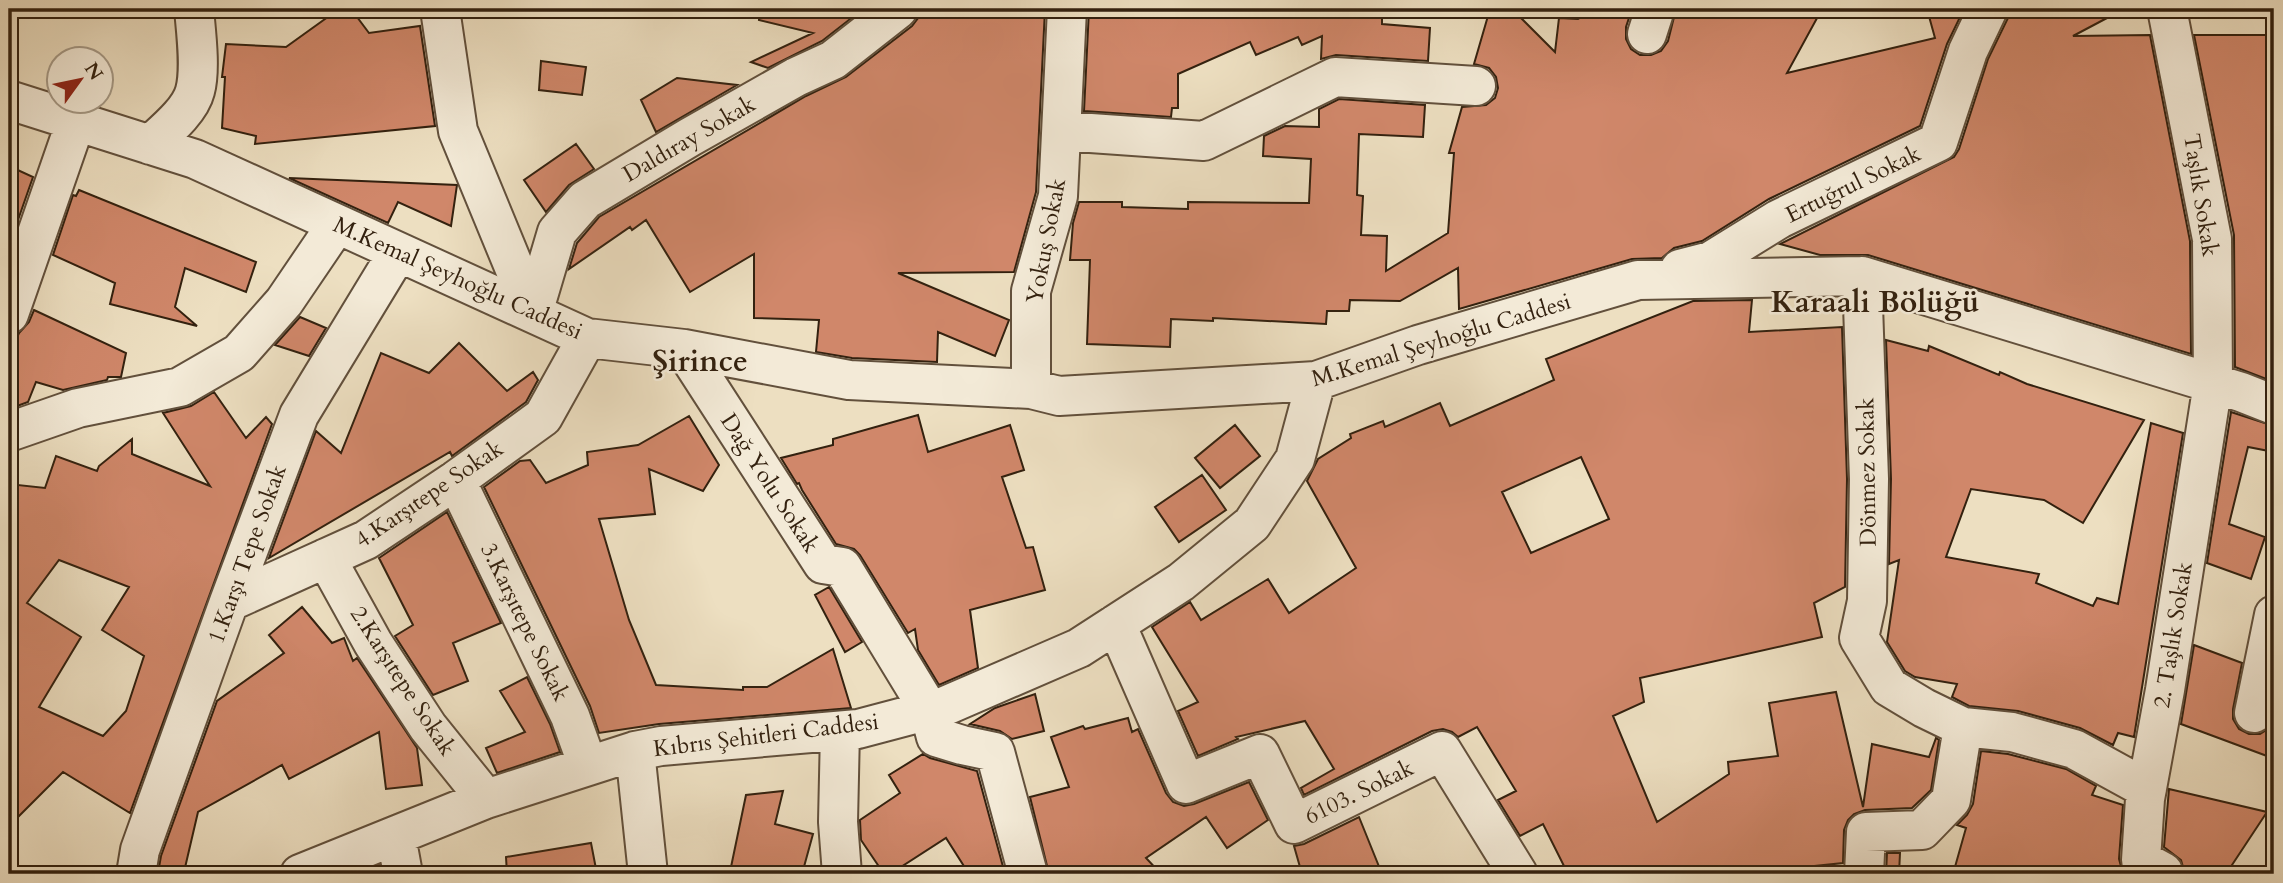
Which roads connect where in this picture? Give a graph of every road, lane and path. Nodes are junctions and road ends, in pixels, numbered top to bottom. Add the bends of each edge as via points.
1 (194, 9) edge
2 (440, 9) edge
3 (898, 9) edge
4 (1068, 9) edge
5 (1988, 9) edge
6 (2167, 9) edge
7 (1476, 86) dead end
8 (9, 100) edge
9 (76, 121) junction
10 (1062, 131) junction
11 (150, 145) junction
12 (337, 224) junction
13 (398, 252) junction
14 (1862, 276) junction
15 (1638, 280) junction
16 (533, 313) junction
17 (9, 314) edge
18 (587, 338) junction
19 (684, 349) junction
20 (1316, 381) junction
21 (2213, 383) junction
22 (1031, 389) junction
23 (2274, 405) edge
24 (9, 432) edge
25 (456, 480) junction
26 (326, 558) junction
27 (229, 601) junction
28 (2274, 615) edge
29 (1116, 624) junction
30 (929, 710) junction
31 (2254, 713) dead end
32 (1963, 727) junction
33 (840, 731) junction
34 (635, 751) junction
35 (588, 766) junction
36 (2147, 789) junction
37 (486, 799) junction
38 (396, 836) junction
39 (136, 874) edge
40 (300, 874) edge
41 (403, 874) edge
42 (648, 874) edge
43 (842, 874) edge
44 (1028, 874) edge
45 (1518, 874) edge
46 (1864, 874) edge
47 (2163, 874) edge

1 - 11 street via 195,92 177,121
2 - 16 street via 458,131
3 - 16 street, Daldıray Sokak via 833,60 585,200 557,232
4 - 10 street, Yokuş Sokak
5 - 15 street, Ertuğrul Sokak via 1968,51 1938,142 1779,219 1711,261
6 - 21 street, Taşlık Sokak via 2213,239
7 - 10 street via 1335,77 1205,141
8 - 9 street, M.Kemal Şeyhoğlu Caddesi
9 - 11 street, M.Kemal Şeyhoğlu Caddesi
9 - 17 street
10 - 22 street, Yokuş Sokak via 1058,196 1031,290
11 - 12 street, M.Kemal Şeyhoğlu Caddesi via 195,159
12 - 13 street, M.Kemal Şeyhoğlu Caddesi
12 - 24 street via 284,302 239,353 180,387 78,408
13 - 16 street, M.Kemal Şeyhoğlu Caddesi
13 - 27 street, 1.Karşı Tepe Sokak via 299,415
14 - 15 street, M.Kemal Şeyhoğlu Caddesi
14 - 21 street, M.Kemal Şeyhoğlu Caddesi
14 - 32 street, Dönmez Sokak via 1869,479 1867,601 1859,638 1889,687
15 - 20 street, M.Kemal Şeyhoğlu Caddesi via 1418,345
16 - 18 street, M.Kemal Şeyhoğlu Caddesi
18 - 19 street, M.Kemal Şeyhoğlu Caddesi
18 - 25 street, 4.Karşıtepe Sokak via 543,417
19 - 22 street, M.Kemal Şeyhoğlu Caddesi via 849,380
19 - 30 street, Dağ Yolu Sokak via 822,564 842,567
20 - 22 street, M.Kemal Şeyhoğlu Caddesi via 1059,396
20 - 29 street, Kıbrıs Şehitleri Caddesi via 1295,459 1252,524 1181,582
21 - 23 street, M.Kemal Şeyhoğlu Caddesi
21 - 36 street, 2. Taşlık Sokak
25 - 26 street, 4.Karşıtepe Sokak via 366,540
25 - 35 street, 3.Karşıtepe Sokak via 570,716
26 - 27 street, 4.Karşıtepe Sokak
26 - 37 street, 2.Karşıtepe Sokak via 373,643 428,727
27 - 39 street, 1.Karşı Tepe Sokak via 140,850
28 - 31 street
29 - 30 street, Kıbrıs Şehitleri Caddesi via 1079,648
29 - 45 street, 6103. Sokak via 1186,784 1260,754 1294,824 1442,751
30 - 33 street, Kıbrıs Şehitleri Caddesi
30 - 44 street via 936,737 995,752
32 - 36 street via 2012,732 2074,749
32 - 46 street via 1951,800 1922,830 1866,832
33 - 34 street, Kıbrıs Şehitleri Caddesi
33 - 43 street
34 - 35 street, Kıbrıs Şehitleri Caddesi
34 - 42 street
35 - 37 street, Kıbrıs Şehitleri Caddesi
36 - 47 street, 2. Taşlık Sokak via 2141,860
37 - 38 street, Kıbrıs Şehitleri Caddesi
38 - 40 street, Kıbrıs Şehitleri Caddesi
38 - 41 street

